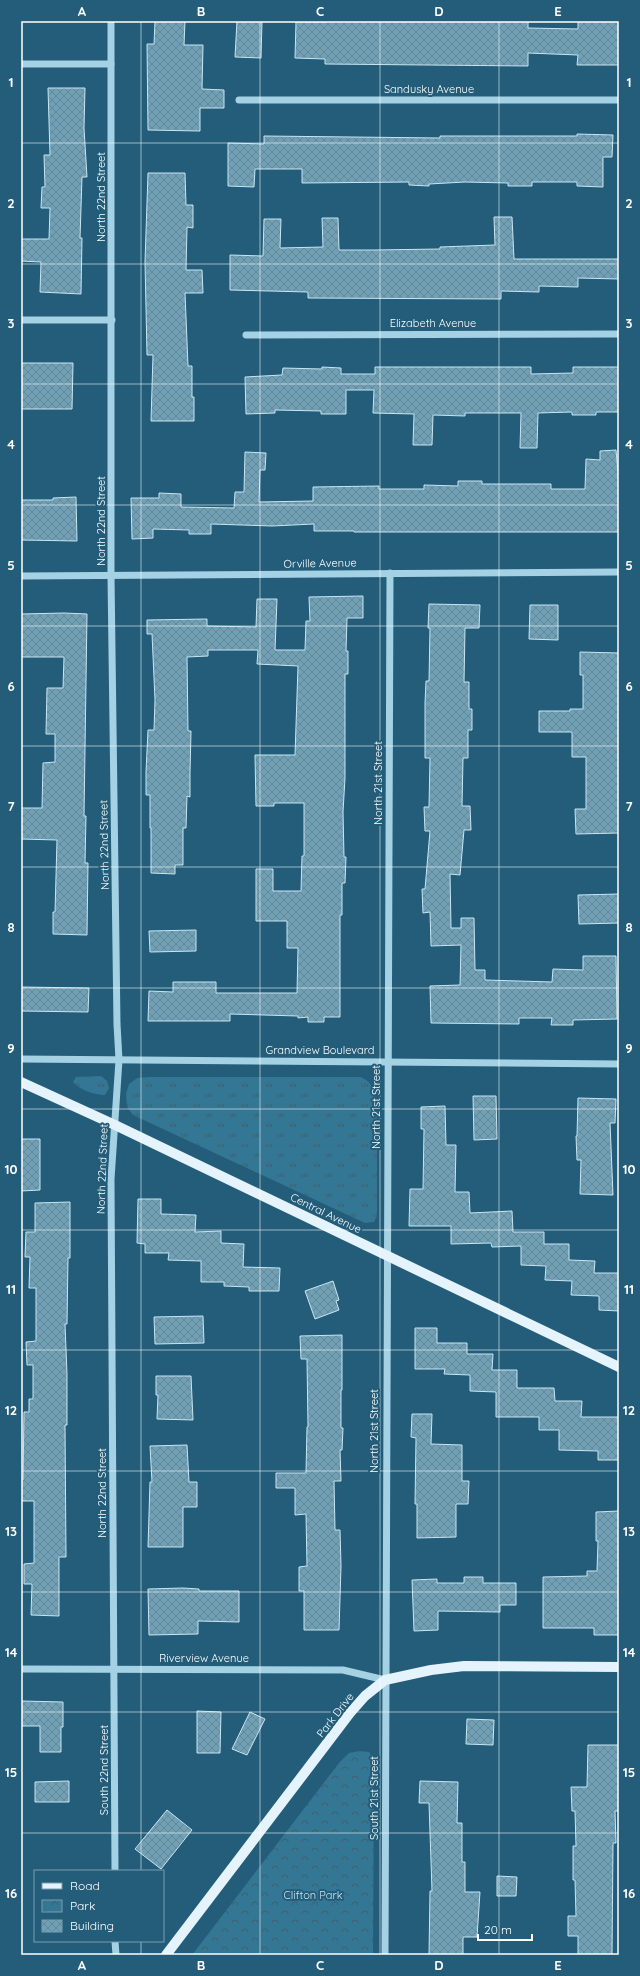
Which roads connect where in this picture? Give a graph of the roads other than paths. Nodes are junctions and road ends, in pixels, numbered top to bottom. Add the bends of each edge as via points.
1 (111, 21) edge
2 (21, 64) edge
3 (111, 64) junction
4 (239, 100) dead end
5 (619, 100) edge
6 (21, 320) edge
7 (112, 320) junction
8 (619, 334) edge
9 (246, 335) dead end
10 (619, 572) edge
11 (390, 573) junction
12 (21, 576) edge
13 (111, 576) junction
14 (21, 1059) edge
15 (119, 1060) junction
16 (387, 1062) junction
17 (619, 1064) edge
18 (21, 1082) edge
19 (115, 1125) junction
20 (386, 1256) junction
21 (619, 1367) edge
22 (385, 1642) joint
23 (619, 1667) edge
24 (21, 1669) edge
25 (114, 1669) junction
26 (385, 1680) junction
27 (115, 1870) edge
28 (116, 1942) edge
29 (116, 1955) edge
30 (166, 1955) edge
31 (385, 1955) edge

1 - 3 street, North 22nd Street
2 - 3 street
3 - 7 street, North 22nd Street
4 - 5 street, Sandusky Avenue
6 - 7 street
7 - 13 street, North 22nd Street
8 - 9 street, Elizabeth Avenue
10 - 11 street, Orville Avenue
11 - 13 street, Orville Avenue
11 - 16 street, North 21st Street
12 - 13 street, Orville Avenue
13 - 15 street, North 22nd Street
14 - 15 street, Grandview Boulevard
15 - 16 street, Grandview Boulevard
15 - 19 street, North 22nd Street
16 - 17 street, Grandview Boulevard
16 - 20 street, North 21st Street
18 - 19 main road, Central Avenue
19 - 20 main road, Central Avenue
19 - 25 street, North 22nd Street via 111,1179
20 - 21 main road, Central Avenue
20 - 22 street, North 21st Street
22 - 26 street, South 21st Street
23 - 26 main road, Park Drive via 464,1666
24 - 25 street, Riverview Avenue
25 - 26 street, Riverview Avenue via 343,1670
25 - 27 street, South 22nd Street
26 - 30 main road, Park Drive via 365,1696 350,1714
26 - 31 street, South 21st Street
28 - 29 street

